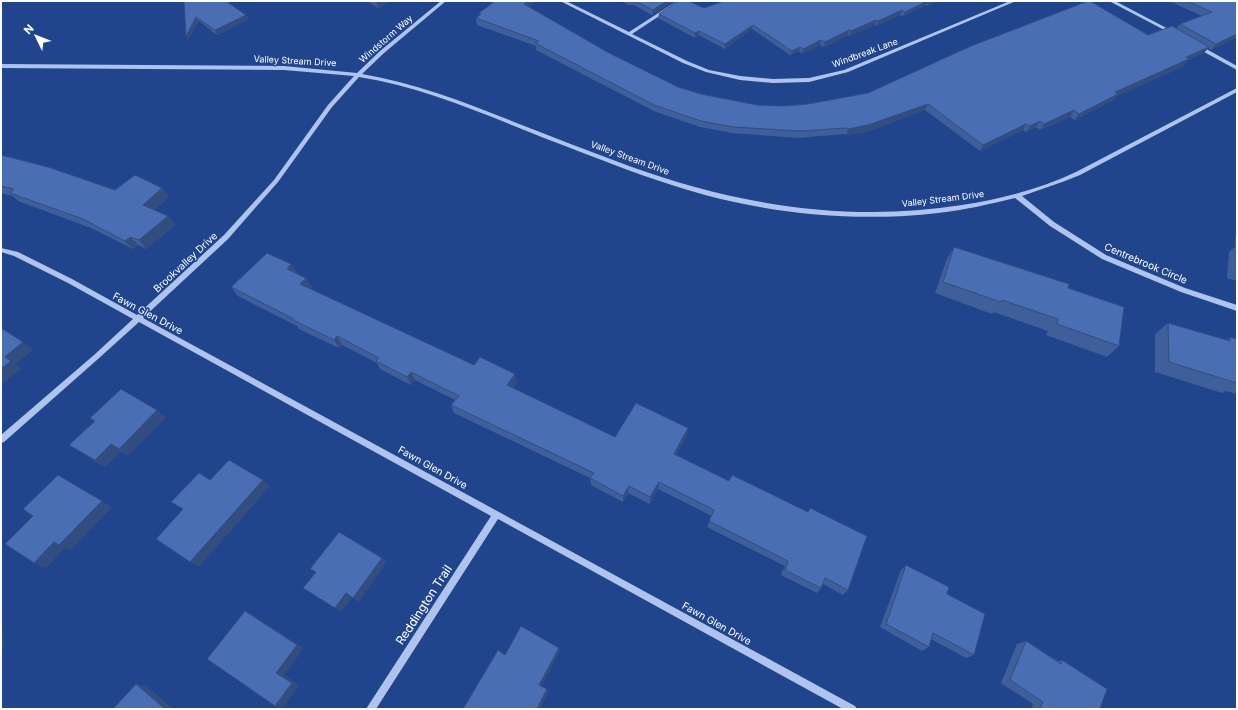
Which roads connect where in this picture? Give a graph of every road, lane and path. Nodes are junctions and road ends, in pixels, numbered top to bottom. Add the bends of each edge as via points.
1 (444, 1) edge
2 (562, 1) edge
3 (680, 1) edge
4 (1014, 1) edge
5 (1111, 1) edge
6 (629, 34) junction
7 (1179, 36) edge
8 (1192, 43) edge
9 (1, 66) edge
10 (1237, 68) edge
11 (358, 75) junction
12 (1237, 90) edge
13 (1016, 195) junction
14 (1, 250) edge
15 (1237, 308) edge
16 (138, 319) junction
17 (1, 440) edge
18 (498, 514) junction
19 (370, 709) edge
20 (852, 709) edge

1 - 11 street, Windstorm Way
2 - 6 street, Windbreak Lane
3 - 6 street
4 - 6 street, Windbreak Lane via 846,71 809,80 747,79 708,71
5 - 7 street
8 - 10 street
9 - 11 street, Valley Stream Drive via 284,68
11 - 13 street, Valley Stream Drive via 389,81 448,99 670,182 761,206 788,210 886,214 964,206
11 - 16 street, Brookvalley Drive via 330,106 276,181 231,231
12 - 13 street, Valley Stream Drive via 1063,180
13 - 15 street, Centrebrook Circle via 1052,224 1104,257 1183,290
14 - 16 street, Fawn Glen Drive via 16,254 70,281
16 - 17 street, Brookvalley Drive
16 - 18 street, Fawn Glen Drive
18 - 19 street, Reddington Trail
18 - 20 street, Fawn Glen Drive

